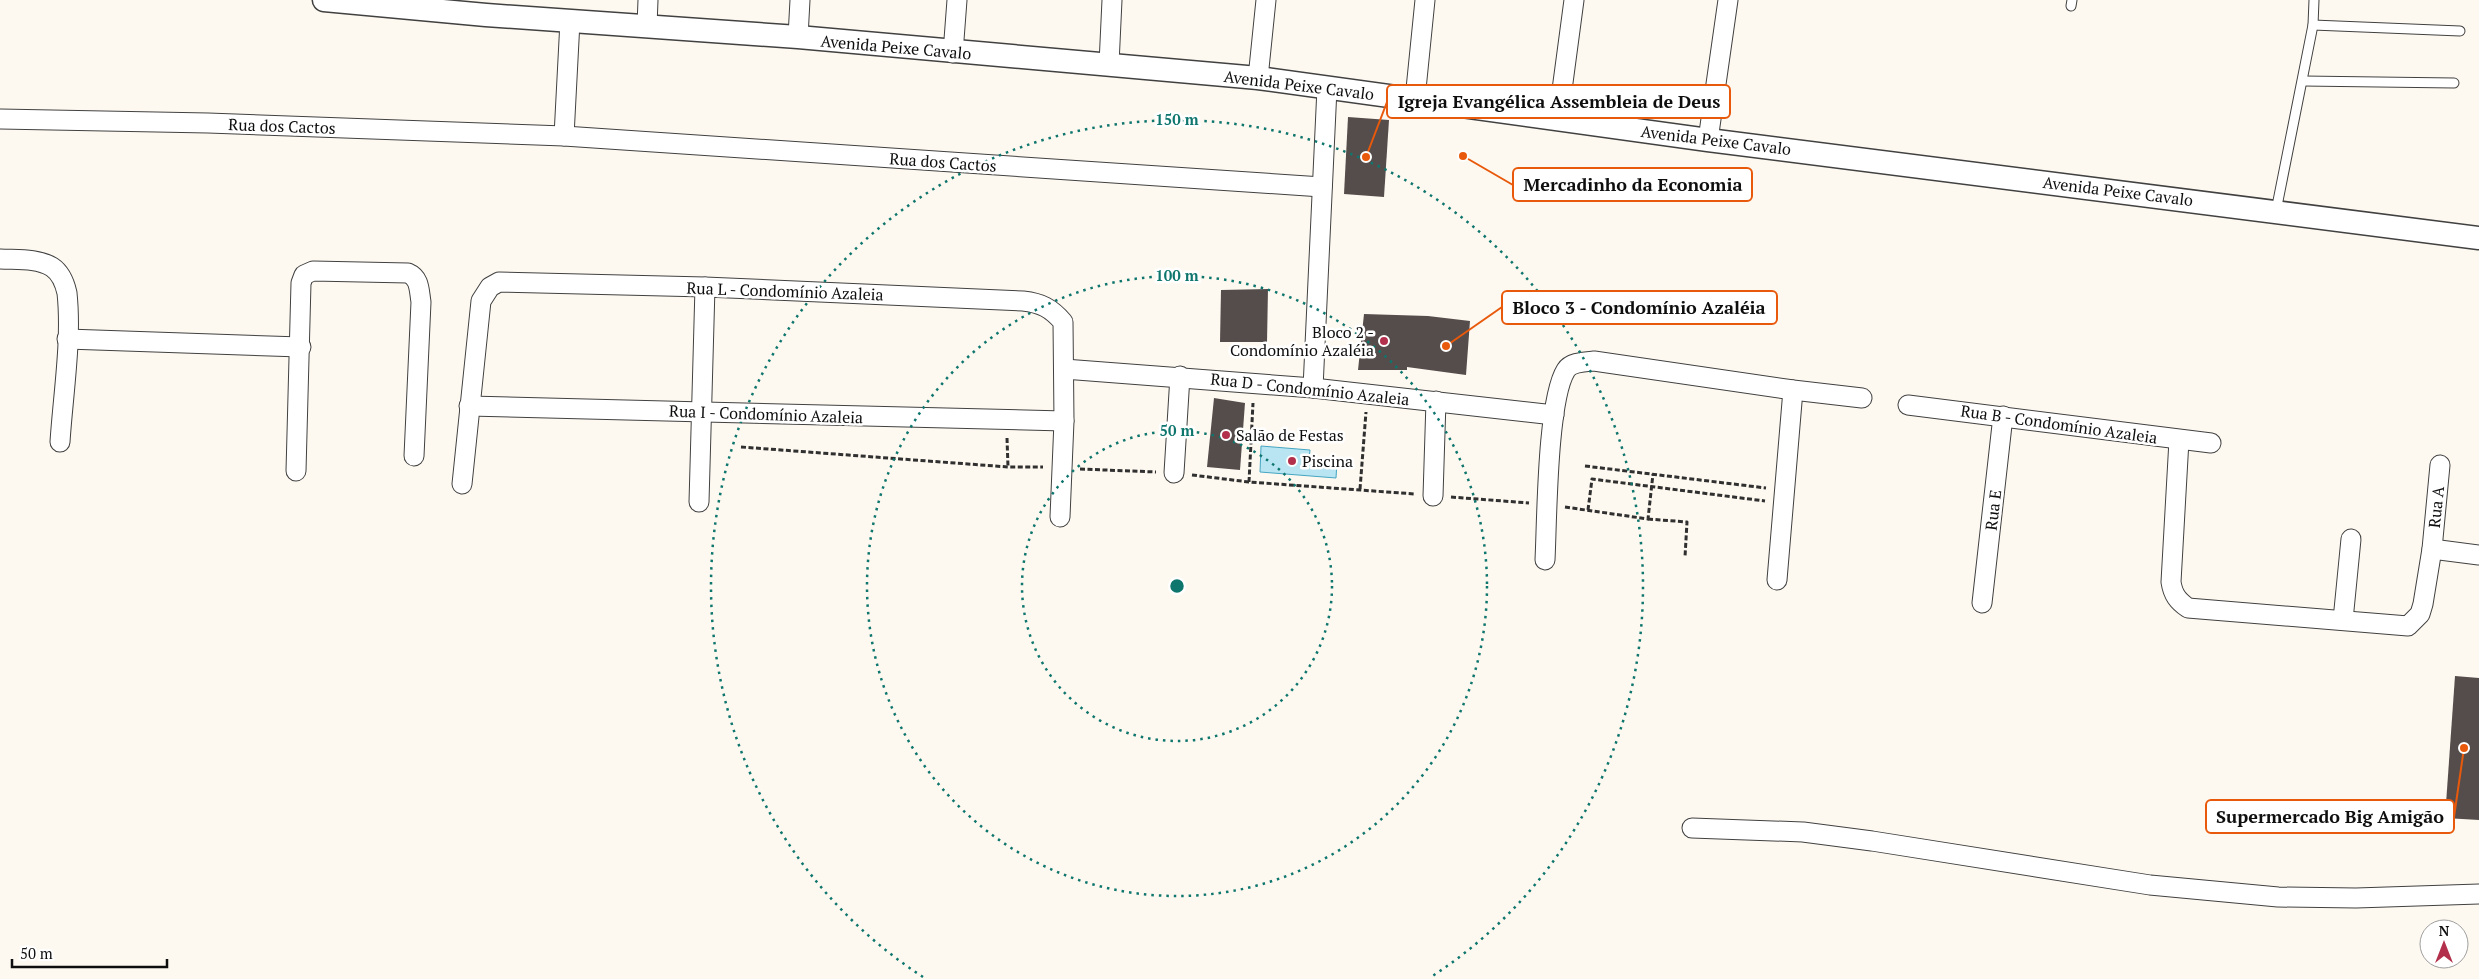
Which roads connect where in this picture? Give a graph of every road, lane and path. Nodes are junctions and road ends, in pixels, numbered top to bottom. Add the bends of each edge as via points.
1 (326, 0) edge
2 (648, 0) edge
3 (800, 0) edge
4 (957, 0) edge
5 (1112, 0) edge
6 (1266, 0) edge
7 (1425, 0) edge
8 (1574, 0) edge
9 (1728, 0) edge
10 (2314, 0) edge
11 (486, 7) edge
12 (570, 21) junction
13 (2313, 25) junction
14 (647, 26) junction
15 (2460, 31) dead end
16 (798, 37) junction
17 (952, 53) junction
18 (1108, 64) junction
19 (1258, 78) junction
20 (2303, 81) junction
21 (2454, 83) dead end
22 (1327, 88) junction
23 (1415, 99) junction
24 (0, 119) edge
25 (1558, 120) junction
26 (564, 136) junction
27 (1708, 140) junction
28 (1322, 187) junction
29 (2276, 211) junction
30 (2479, 238) edge
31 (0, 259) edge
32 (705, 287) junction
33 (66, 339) junction
34 (300, 347) junction
35 (1064, 369) junction
36 (1180, 376) junction
37 (1254, 383) junction
38 (1312, 388) junction
39 (1793, 390) junction
40 (1367, 394) junction
41 (1862, 398) dead end
42 (1436, 401) junction
43 (1908, 405) dead end
44 (469, 406) junction
45 (701, 412) junction
46 (1554, 414) junction
47 (2004, 416) junction
48 (1006, 420) junction
49 (1064, 421) junction
50 (2179, 440) junction
51 (60, 442) dead end
52 (2211, 443) dead end
53 (741, 447) dead end
54 (414, 456) dead end
55 (2440, 465) dead end
56 (1585, 466) dead end
57 (1008, 467) junction
58 (1062, 468) junction
59 (296, 471) dead end
60 (1174, 473) junction
61 (1653, 474) junction
62 (1249, 482) junction
63 (462, 484) dead end
64 (1651, 488) junction
65 (1360, 489) junction
66 (1433, 496) junction
67 (699, 502) dead end
68 (1774, 502) junction
69 (1548, 505) junction
70 (1588, 511) junction
71 (1060, 517) dead end
72 (1648, 519) junction
73 (2351, 539) dead end
74 (2432, 550) junction
75 (2479, 555) edge
76 (1685, 557) dead end
77 (1546, 560) dead end
78 (1777, 580) dead end
79 (1982, 603) dead end
80 (2343, 620) junction
81 (1692, 828) dead end
82 (2479, 894) edge

1 - 11 street, Avenida Peixe Cavalo
2 - 14 street
3 - 16 street
4 - 17 street
5 - 18 street
6 - 19 street
7 - 23 street
8 - 25 street
9 - 27 street
10 - 13 lane
11 - 12 street, Avenida Peixe Cavalo
12 - 14 street, Avenida Peixe Cavalo
12 - 26 street
13 - 15 lane
13 - 20 lane
14 - 16 street, Avenida Peixe Cavalo
16 - 17 street, Avenida Peixe Cavalo
17 - 18 street, Avenida Peixe Cavalo
18 - 19 street, Avenida Peixe Cavalo
19 - 22 street, Avenida Peixe Cavalo
20 - 21 lane
20 - 29 lane
22 - 23 street, Avenida Peixe Cavalo
22 - 28 street
23 - 25 street, Avenida Peixe Cavalo
24 - 26 street, Rua dos Cactos
25 - 27 street, Avenida Peixe Cavalo
26 - 28 street, Rua dos Cactos
27 - 29 street, Avenida Peixe Cavalo
28 - 38 street
29 - 30 street, Avenida Peixe Cavalo
31 - 33 street via 32,260 53,268 63,279
32 - 35 street, Rua L - Condomínio Azaleia via 1040,303 1054,311 1063,322
32 - 44 street, Rua L - Condomínio Azaleia via 499,282 490,287 481,301
32 - 45 street
33 - 34 street
33 - 51 street
34 - 54 street via 301,283 304,275 313,271 408,273 414,276 419,284 421,302
34 - 59 street
35 - 36 street, Rua D - Condomínio Azaleia
35 - 49 street
36 - 37 street, Rua D - Condomínio Azaleia
36 - 60 street
37 - 38 street, Rua D - Condomínio Azaleia
37 - 62 path
38 - 40 street, Rua D - Condomínio Azaleia
39 - 41 street
39 - 46 street via 1594,361 1566,368
39 - 68 street
40 - 42 street, Rua D - Condomínio Azaleia
40 - 65 path
42 - 46 street, Rua D - Condomínio Azaleia
42 - 66 street
43 - 47 street, Rua B - Condomínio Azaleia
44 - 45 street, Rua I - Condomínio Azaleia
44 - 63 street
45 - 48 street, Rua I - Condomínio Azaleia
45 - 67 street
46 - 69 street
47 - 50 street, Rua B - Condomínio Azaleia
47 - 79 street, Rua E
48 - 49 street, Rua I - Condomínio Azaleia
48 - 57 path
49 - 58 street
50 - 52 street, Rua B - Condomínio Azaleia
50 - 80 street via 2171,582 2178,601 2188,608
53 - 57 path
55 - 74 street, Rua A
56 - 61 path
57 - 58 path
58 - 60 path
58 - 71 street
60 - 62 path
61 - 64 path
61 - 68 path via 1766,488
62 - 65 path
64 - 68 path
64 - 70 path via 1592,479
64 - 72 path
65 - 66 path
66 - 69 path
68 - 78 street
69 - 70 path
69 - 77 street
70 - 72 path
72 - 76 path via 1687,522
73 - 80 street
74 - 75 street, Rua A
74 - 80 street, Rua A via 2420,614 2408,626
81 - 82 street via 1803,832 2150,885 2278,897

